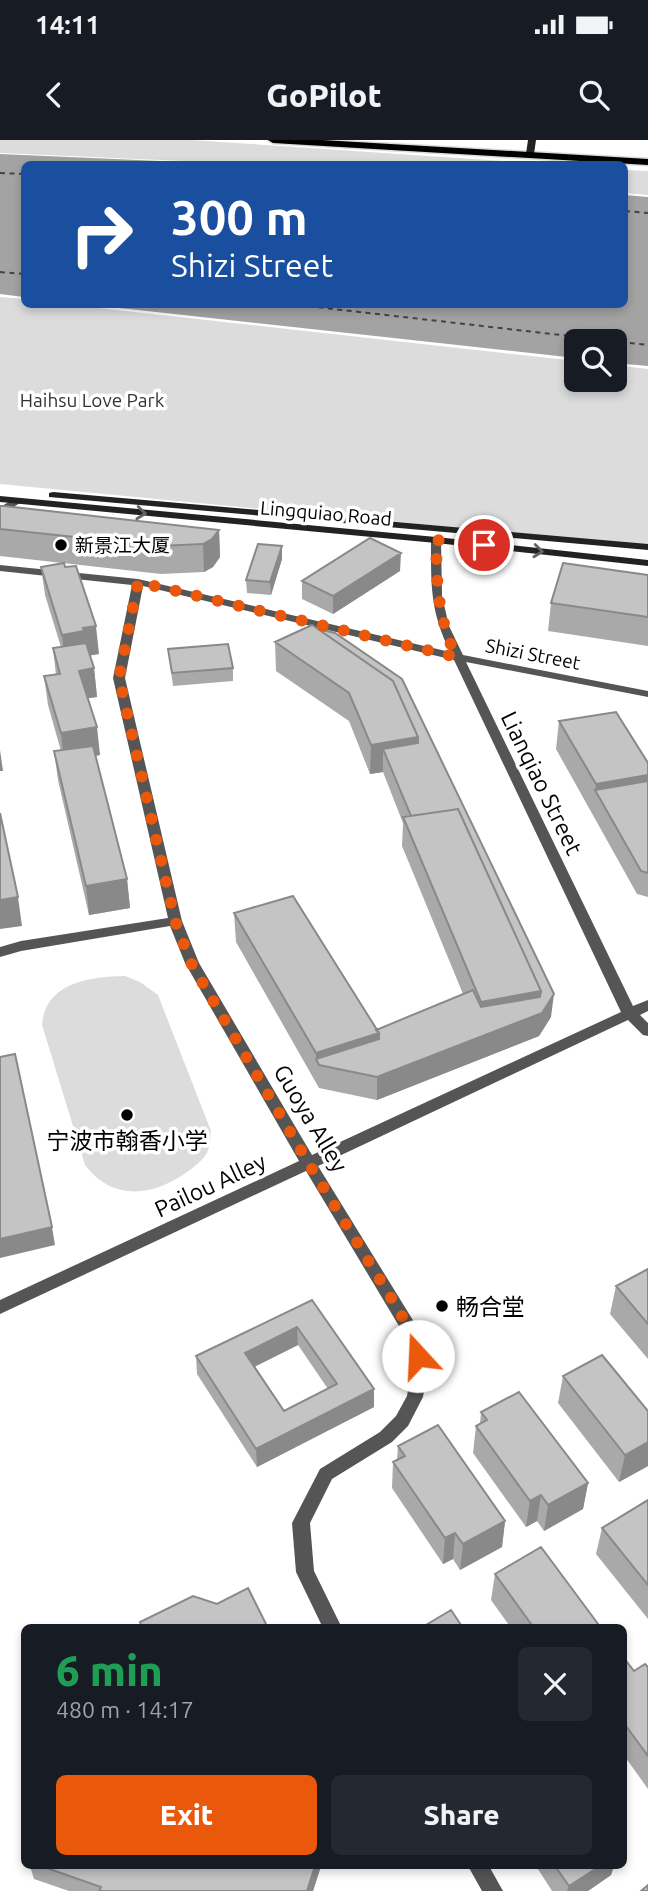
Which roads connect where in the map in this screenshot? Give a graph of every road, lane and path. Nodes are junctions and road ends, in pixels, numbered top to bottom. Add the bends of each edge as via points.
1 (273, 140) edge
2 (453, 140) edge
3 (531, 146) edge
4 (648, 153) edge
5 (648, 162) edge
6 (0, 490) edge
7 (0, 499) edge
8 (16, 501) junction
9 (0, 512) edge
10 (436, 540) junction
11 (648, 547) edge
12 (648, 563) edge
13 (0, 568) edge
14 (138, 582) junction
15 (456, 657) junction
16 (648, 694) edge
17 (175, 921) junction
18 (0, 952) edge
19 (648, 1005) edge
20 (629, 1013) junction
21 (648, 1031) edge
22 (309, 1164) junction
23 (0, 1307) edge
24 (331, 1624) edge
25 (480, 1869) edge
26 (494, 1891) edge

1 - 3 main road
2 - 3 main road
3 - 4 main road
3 - 5 main road
6 - 11 main road, Lingquiao Road
7 - 8 main road, Lingquiao Road
8 - 9 street
8 -> 10 main road, Lingquiao Road
10 -> 12 main road, Lingquiao Road
10 - 15 street, Lianqiao Street via 437,596
13 - 14 street, Shizi Street
14 - 15 street, Shizi Street
14 - 17 street, Guoya Alley via 119,678
15 - 16 street, Shizi Street
15 - 20 street, Lianqiao Street
17 - 18 street
17 - 22 street, Guoya Alley via 191,963
19 - 20 street, Pailou Alley
20 - 21 street, Lianqiao Street
20 - 22 street, Pailou Alley
22 - 23 street, Pailou Alley
22 - 24 street, Guoya Alley via 413,1335 419,1373 415,1397 402,1421 386,1437 326,1474 301,1523 305,1572
25 - 26 street

